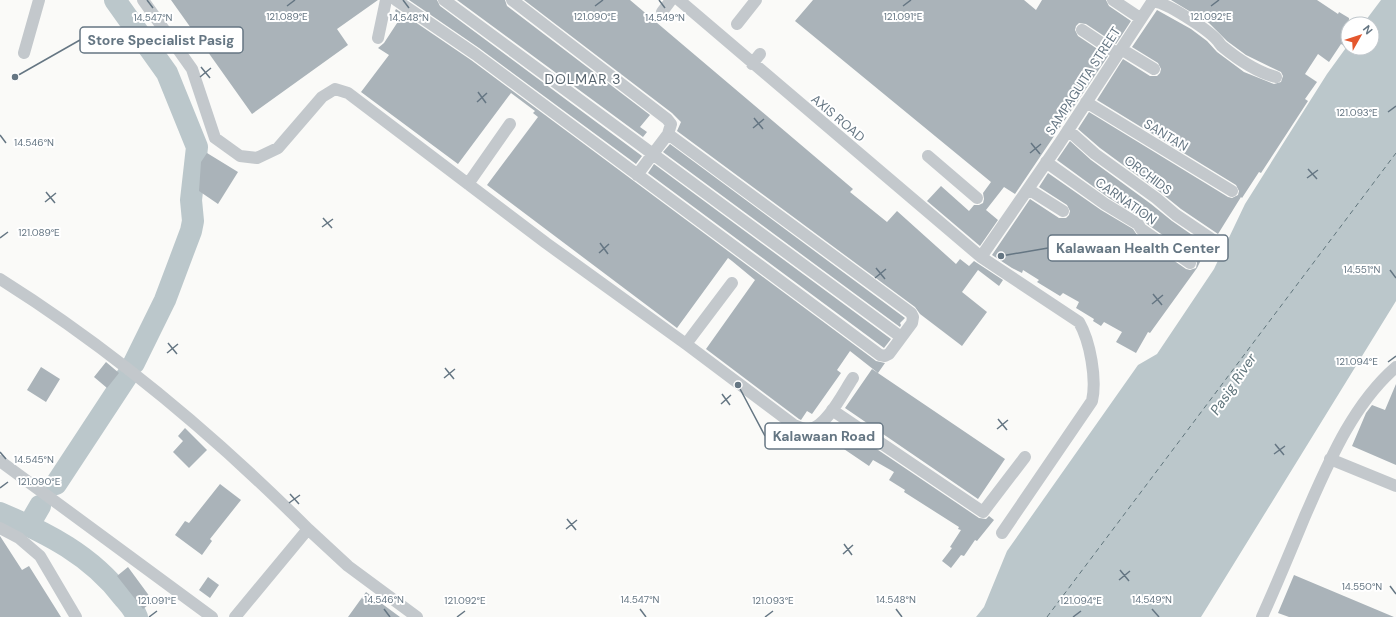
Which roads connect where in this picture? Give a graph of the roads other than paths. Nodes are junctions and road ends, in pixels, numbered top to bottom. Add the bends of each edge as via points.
1 (38, 0) edge
2 (143, 0) edge
3 (386, 0) edge
4 (396, 0) edge
5 (444, 0) edge
6 (512, 0) edge
7 (671, 0) edge
8 (679, 0) edge
9 (756, 0) edge
10 (1113, 0) edge
11 (662, 12) dead end
12 (1140, 18) junction
13 (737, 24) dead end
14 (1082, 30) dead end
15 (378, 38) dead end
16 (1119, 51) junction
17 (24, 53) dead end
18 (760, 54) dead end
19 (752, 64) junction
20 (1154, 69) dead end
21 (1276, 77) dead end
22 (1086, 102) junction
23 (510, 124) dead end
24 (1068, 130) junction
25 (668, 134) junction
26 (652, 153) junction
27 (928, 156) dead end
28 (1046, 162) junction
29 (637, 175) junction
30 (468, 184) junction
31 (1028, 189) junction
32 (1232, 191) dead end
33 (977, 198) dead end
34 (1063, 212) dead end
35 (1213, 240) dead end
36 (981, 257) junction
37 (1190, 263) dead end
38 (0, 279) edge
39 (732, 283) dead end
40 (901, 337) junction
41 (686, 344) junction
42 (1396, 367) edge
43 (853, 378) dead end
44 (832, 410) junction
45 (1025, 457) dead end
46 (1330, 459) junction
47 (0, 461) edge
48 (1396, 486) edge
49 (0, 528) edge
50 (308, 529) junction
51 (1002, 533) dead end
52 (1267, 615) edge
53 (76, 617) edge
54 (212, 617) edge
55 (235, 617) edge
56 (417, 617) edge

1 - 17 street
2 - 30 street via 192,69 215,138 240,156 257,158 278,148 322,97 335,89 348,93
3 - 15 street
4 - 29 street via 475,54
5 - 26 street
6 - 25 street via 667,119 672,124
7 - 11 street
8 - 19 street, AXIS ROAD
9 - 13 street
10 - 12 street
12 - 16 street, SAMPAGUITA STREET
12 - 21 street, SAMPAGUITA STREET via 1152,2 1160,2 1209,33 1221,46 1250,66 1261,73
14 - 16 street
16 - 20 street
16 - 22 street, SAMPAGUITA STREET
18 - 19 street
19 - 36 street, AXIS ROAD
22 - 24 street, SAMPAGUITA STREET
22 - 32 street, SANTAN
23 - 30 street
24 - 28 street, SAMPAGUITA STREET
24 - 35 street, ORCHIDS via 1095,154
25 - 26 street
25 - 40 street via 911,313 912,323
26 - 29 street
26 - 40 street
27 - 33 street
28 - 31 street, SAMPAGUITA STREET
28 - 37 street, CARNATION via 1138,224
29 - 40 street via 880,355 889,354
30 - 41 street
31 - 34 street
31 - 36 street, SAMPAGUITA STREET
36 - 51 street, AXIS ROAD via 1079,322 1087,345 1094,382 1092,401
38 - 50 street via 38,303 140,377 225,448
39 - 41 street
41 - 44 street via 794,425 810,430 820,426
42 - 46 street via 1361,408
43 - 44 street
44 - 45 street via 983,512
46 - 48 street
46 - 52 street
47 - 54 street
49 - 53 street via 19,538 40,556
50 - 55 street
50 - 56 street via 348,566

